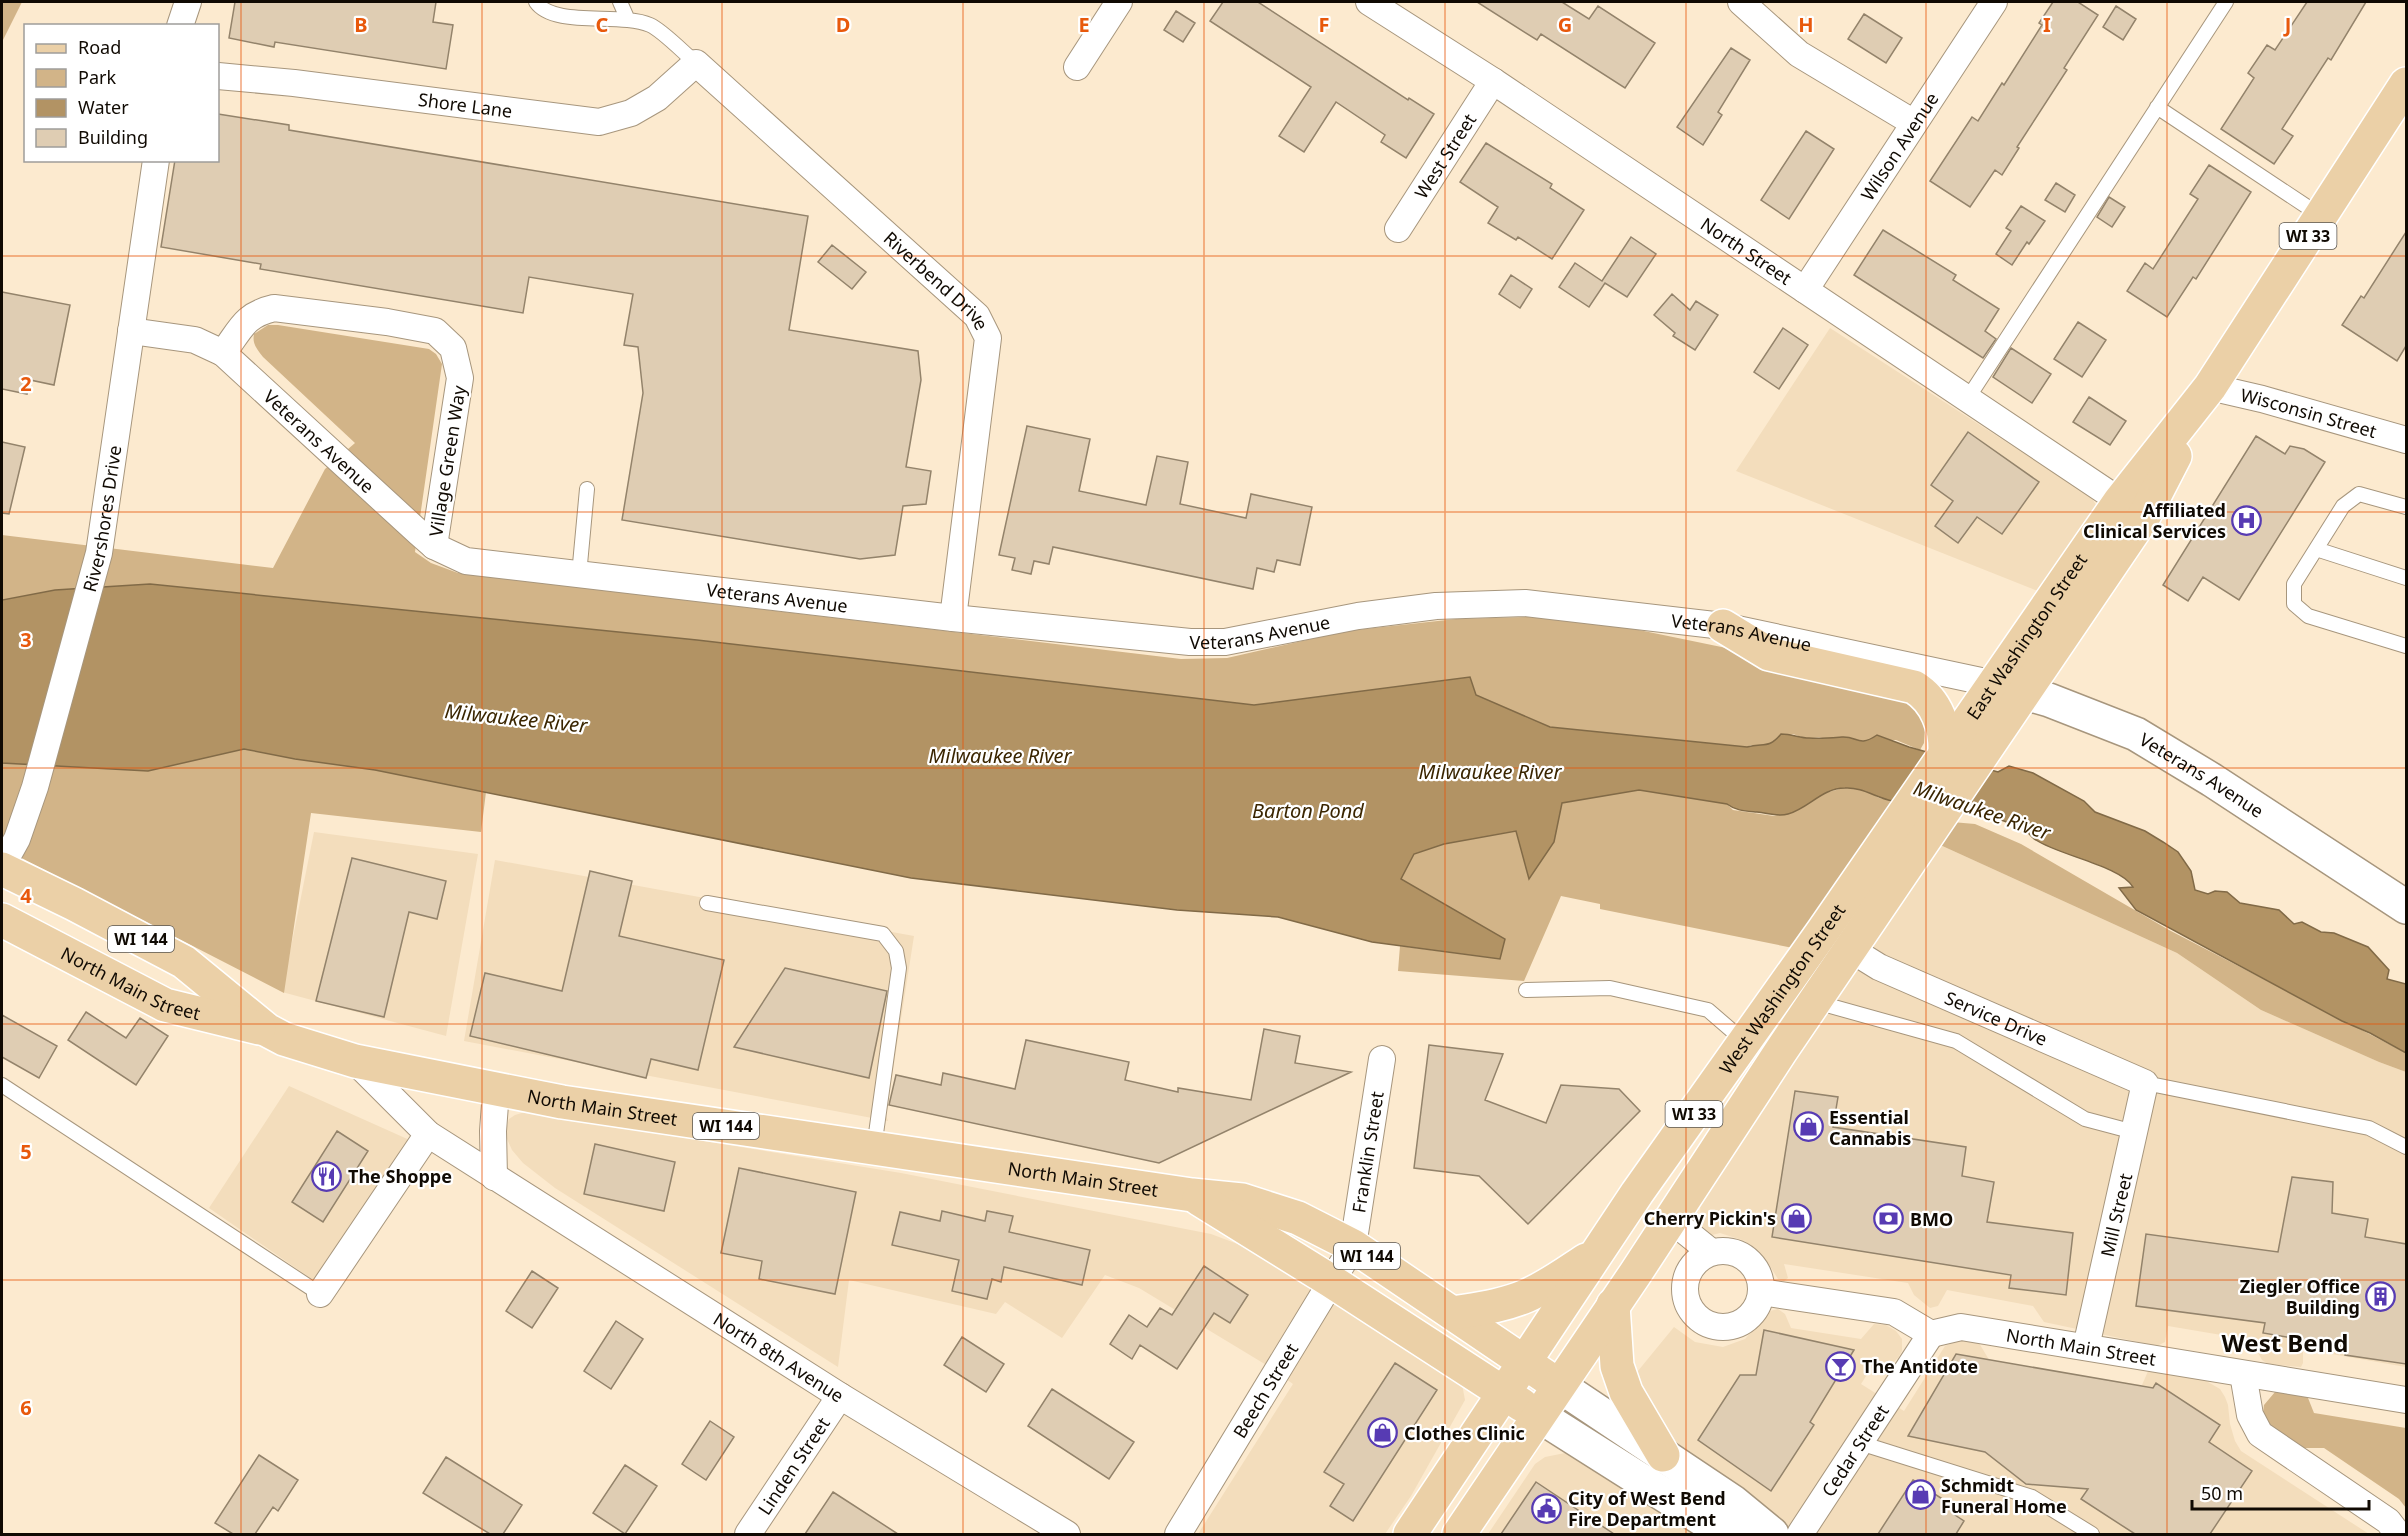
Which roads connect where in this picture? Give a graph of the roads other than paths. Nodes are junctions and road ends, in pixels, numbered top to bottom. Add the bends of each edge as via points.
1 (188, 2) edge
2 (536, 2) edge
3 (620, 2) edge
4 (1119, 2) edge
5 (1369, 2) edge
6 (1741, 2) edge
7 (1994, 2) edge
8 (2226, 2) edge
9 (628, 20) junction
10 (181, 24) edge
11 (696, 63) junction
12 (1077, 67) dead end
13 (219, 76) edge
14 (1493, 81) junction
15 (2406, 84) edge
16 (2157, 107) junction
17 (1914, 123) junction
18 (156, 162) edge
19 (2320, 216) junction
20 (1398, 229) dead end
21 (1804, 290) junction
22 (131, 331) junction
23 (223, 353) junction
24 (2210, 387) junction
25 (1968, 398) junction
26 (2406, 440) edge
27 (587, 489) dead end
28 (2120, 501) junction
29 (2406, 507) edge
30 (434, 546) junction
31 (2316, 549) junction
32 (579, 575) junction
33 (2406, 578) edge
34 (954, 618) junction
35 (1723, 626) junction
36 (2406, 646) edge
37 (2009, 689) junction
38 (1956, 748) junction
39 (2, 868) edge
40 (707, 903) dead end
41 (2406, 907) edge
42 (2, 920) edge
43 (1836, 940) junction
44 (1526, 990) dead end
45 (1780, 992) junction
46 (1815, 1001) junction
47 (267, 1030) junction
48 (1745, 1042) junction
49 (1382, 1059) dead end
50 (356, 1061) junction
51 (2145, 1083) junction
52 (2, 1085) edge
53 (496, 1091) junction
54 (2134, 1132) junction
55 (428, 1134) junction
56 (2406, 1147) edge
57 (874, 1148) junction
58 (494, 1177) junction
59 (1192, 1195) junction
60 (1670, 1219) junction
61 (1353, 1246) junction
62 (1599, 1250) junction
63 (1711, 1252) junction
64 (1331, 1281) junction
65 (1761, 1292) junction
66 (320, 1294) joint
67 (1613, 1305) junction
68 (1453, 1313) junction
69 (1930, 1335) junction
70 (2086, 1347) junction
71 (1524, 1361) junction
72 (2243, 1374) junction
73 (1558, 1384) junction
74 (1503, 1393) junction
75 (840, 1396) junction
76 (2406, 1400) edge
77 (1538, 1415) junction
78 (1860, 1443) junction
79 (1663, 1455) junction
80 (748, 1534) edge
81 (1067, 1534) edge
82 (1178, 1534) edge
83 (1410, 1534) edge
84 (1459, 1534) edge
85 (1737, 1534) edge
86 (1772, 1534) edge
87 (1800, 1534) edge
88 (2092, 1534) edge
89 (2398, 1534) edge

1 - 10 street
2 - 9 lane via 552,14
3 - 9 lane
4 - 12 street
5 - 14 street, North Street
6 - 17 street via 1798,54
7 - 17 street, Wilson Avenue
8 - 16 lane
9 - 11 lane via 651,25
11 - 13 street, Shore Lane via 657,98 631,113 599,122
11 - 34 street, Riverbend Drive via 977,316 988,338
14 - 20 street, West Street
14 - 21 street, North Street
15 - 19 main road, East Washington Street / WI 33
16 - 19 lane
16 - 25 lane
17 - 21 street, Wilson Avenue
18 - 22 street, Rivershores Drive
19 - 24 main road, East Washington Street / WI 33
21 - 25 street, North Street
22 - 23 street, Veterans Avenue via 195,340
22 - 39 street, Rivershores Drive via 99,553 35,787
23 - 30 street, Veterans Avenue
23 - 30 street, Village Green Way via 248,319 256,312 274,308 435,331 453,348 460,378
24 - 26 street, Wisconsin Street
24 - 28 main road, East Washington Street / WI 33
24 - 37 main road, East Washington Street / WI 33 via 2144,516
25 - 28 street, North Street
27 - 32 lane
28 - 37 main road, East Washington Street / WI 33
29 - 31 lane via 2359,494 2343,506
30 - 32 street, Veterans Avenue via 466,561
31 - 33 lane
31 - 36 lane via 2294,584 2294,604 2308,616
32 - 34 street, Veterans Avenue
34 - 35 street, Veterans Avenue via 1190,642 1225,642 1358,616 1436,606 1525,603
35 - 37 street, Veterans Avenue
35 - 38 main road via 1769,654 1914,687 1934,704
37 - 38 main road, East Washington Street / WI 33
37 - 41 main road, Veterans Avenue via 2094,716 2163,748
38 - 43 main road, West Washington Street / WI 33 via 1866,868
38 - 43 main road, West Washington Street / WI 33 via 1894,885
39 - 47 main road, North Main Street / WI 144 via 184,962
40 - 57 lane via 883,934 896,951 899,968
42 - 47 main road, North Main Street / WI 144 via 165,1005
43 - 45 main road, West Washington Street / WI 33
43 - 46 main road, West Washington Street / WI 33
43 - 51 street, Service Drive via 1879,967
44 - 48 lane via 1610,988 1708,1010
45 - 46 lane
45 - 48 main road, West Washington Street / WI 33
46 - 54 lane via 1956,1041 2085,1119
46 - 60 main road, West Washington Street / WI 33
47 - 50 main road, North Main Street / WI 144
48 - 62 main road, West Washington Street / WI 33
49 - 61 street, Franklin Street
50 - 53 main road, North Main Street / WI 144
50 - 55 street, North 8th Avenue
51 - 54 street, Mill Street
51 - 56 lane via 2368,1128
52 - 66 lane
53 - 57 main road, North Main Street / WI 144
53 - 58 street
54 - 70 street, Mill Street
55 - 58 street, North 8th Avenue
55 - 66 street
57 - 59 main road, North Main Street / WI 144
58 - 75 street, North 8th Avenue
59 - 61 main road, North Main Street / WI 144 via 1242,1200 1298,1218
59 - 64 main road, North Main Street / WI 144
60 - 63 street
60 - 67 main road, West Washington Street / WI 33
61 - 64 street, Beech Street
61 - 68 main road, North Main Street / WI 144
62 - 68 main road via 1556,1281 1525,1297
62 - 71 main road, West Washington Street / WI 33
63 - 65 street via 1730,1251 1750,1261 1761,1281
63 - 65 street via 1691,1268 1686,1279 1685,1292 1695,1315 1717,1327 1741,1323 1758,1305
64 - 74 main road, North Main Street / WI 144
64 - 82 street, Beech Street
65 - 69 street via 1894,1312
67 - 73 main road, West Washington Street / WI 33
67 - 79 main road via 1617,1366 1626,1392
68 - 71 main road, North Main Street / WI 144
69 - 70 street, North Main Street via 1961,1327
69 - 78 street, Cedar Street
70 - 72 street, North Main Street
71 - 73 main road, North Main Street / WI 144
71 - 74 main road, West Washington Street / WI 33
72 - 76 street, North Main Street
72 - 89 street via 2250,1414 2260,1434 2388,1521
73 - 77 main road, West Washington Street / WI 33
73 - 79 main road
74 - 77 main road, North Main Street
74 - 83 main road, West Washington Street / WI 33
75 - 80 street, Linden Street
75 - 81 street, North 8th Avenue
77 - 84 main road, West Washington Street / WI 33
77 - 85 main road via 1718,1529
78 - 87 street, Cedar Street
78 - 88 lane via 2032,1497
79 - 86 main road via 1733,1502

